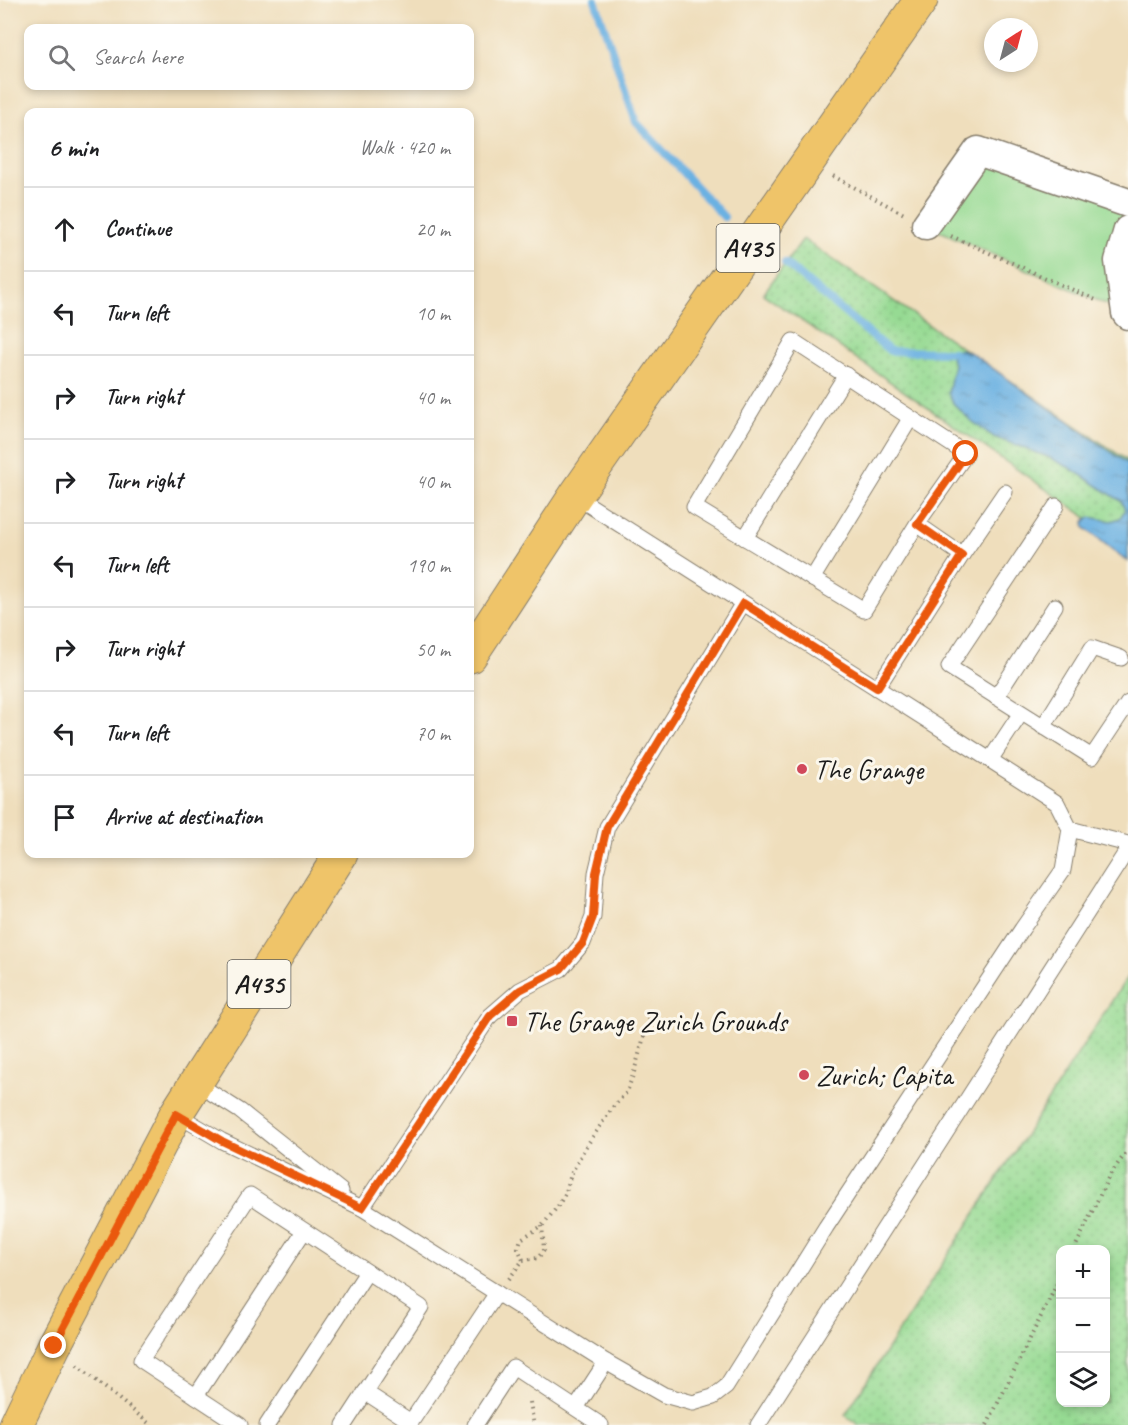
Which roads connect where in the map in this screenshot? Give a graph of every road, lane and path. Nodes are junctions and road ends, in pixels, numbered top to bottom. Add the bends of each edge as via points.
1 (921, 0) edge
2 (807, 163) junction
3 (1128, 203) edge
4 (926, 225) junction
5 (1128, 230) edge
6 (1127, 314) edge
7 (846, 375) junction
8 (910, 419) junction
9 (1005, 492) dead end
10 (576, 496) junction
11 (1056, 506) dead end
12 (917, 524) junction
13 (745, 538) junction
14 (962, 555) junction
15 (812, 579) junction
16 (743, 603) junction
17 (1055, 606) dead end
18 (474, 650) edge
19 (1126, 656) edge
20 (877, 688) junction
21 (996, 697) junction
22 (1128, 703) edge
23 (1021, 713) junction
24 (1043, 727) junction
25 (990, 760) junction
26 (1070, 829) junction
27 (1128, 844) edge
28 (1128, 849) edge
29 (338, 858) edge
30 (652, 1009) dead end
31 (196, 1083) junction
32 (176, 1114) junction
33 (1128, 1150) edge
34 (362, 1208) junction
35 (542, 1226) junction
36 (304, 1231) junction
37 (1076, 1245) edge
38 (522, 1260) junction
39 (367, 1272) junction
40 (1056, 1286) edge
41 (497, 1293) junction
42 (54, 1346) junction
43 (606, 1362) junction
44 (365, 1392) junction
45 (196, 1396) junction
46 (576, 1408) junction
47 (16, 1425) edge
48 (151, 1425) edge
49 (240, 1425) edge
50 (267, 1425) edge
51 (344, 1425) edge
52 (475, 1425) edge
53 (601, 1425) edge
54 (758, 1425) edge
55 (987, 1425) edge

1 - 2 main road, A435
2 - 4 path
2 - 10 main road, A435
3 - 4 street via 978,151
4 - 6 path
5 - 6 street via 1119,261
7 - 8 lane
7 - 13 lane
7 - 13 lane via 793,341 694,507
8 - 12 lane via 966,454
8 - 15 lane
9 - 14 lane
10 - 16 lane
10 - 18 main road, A435
11 - 21 lane via 949,667
12 - 14 lane
12 - 15 lane via 864,610
13 - 15 lane
14 - 20 lane
16 - 20 lane
16 - 34 lane via 607,827 596,873 593,917 583,943 561,969 520,990 490,1016
17 - 21 lane
19 - 24 lane via 1092,648
20 - 25 lane
21 - 23 lane
22 - 24 lane via 1092,757
23 - 24 lane
23 - 25 lane
25 - 26 lane via 1057,803
26 - 27 lane
26 - 43 lane via 1063,870 826,1227 726,1387 713,1397 693,1403 664,1395
28 - 54 lane
29 - 31 main road, A435
30 - 35 path via 627,1092 585,1148 566,1192
31 - 32 main road, A435
31 - 34 lane via 240,1111
32 - 34 lane via 222,1141
32 - 42 main road, A435
33 - 37 path via 1109,1176
34 - 41 lane
35 - 38 path via 521,1239
35 - 38 path via 544,1250 538,1258
36 - 39 lane
36 - 45 lane
36 - 45 lane via 250,1195 141,1360
38 - 41 path
39 - 44 lane via 421,1307
39 - 50 lane
40 - 55 path
41 - 43 lane
41 - 44 lane via 411,1422
42 - 47 main road, A435
42 - 48 path
43 - 46 lane
44 - 51 lane
45 - 49 lane
46 - 52 lane via 513,1367
46 - 53 lane

